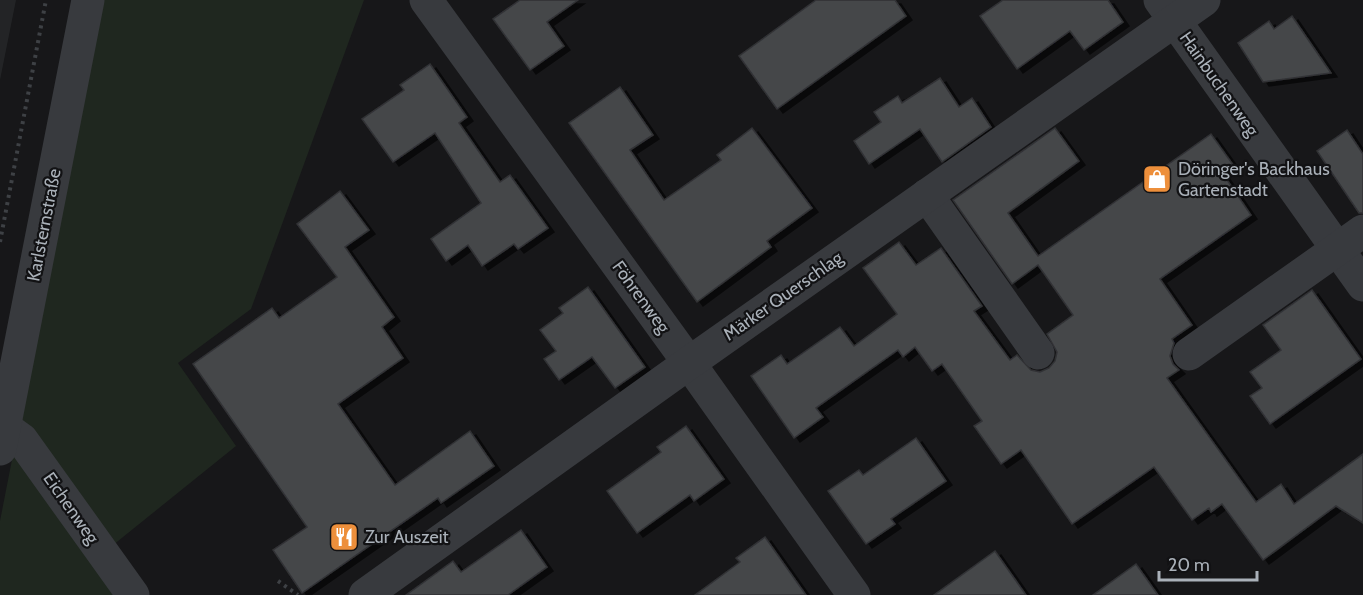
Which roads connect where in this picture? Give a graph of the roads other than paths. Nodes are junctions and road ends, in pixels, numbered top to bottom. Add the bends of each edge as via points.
1 (88, 0) edge
2 (426, 0) edge
3 (1204, 0) edge
4 (1167, 10) edge
5 (927, 195) junction
6 (1350, 240) edge
7 (1363, 285) edge
8 (1038, 353) dead end
9 (1190, 354) dead end
10 (689, 363) junction
11 (2, 438) edge
12 (853, 594) edge
13 (133, 595) edge
14 (365, 595) edge

1 - 11 street, Karlsternstraße
2 - 10 street, Föhrenweg
3 - 4 street, Märker Querschlag
4 - 5 street, Märker Querschlag
4 - 6 street, Hainbuchenweg
5 - 8 street
5 - 10 street, Märker Querschlag
6 - 7 street, Hainbuchenweg
6 - 9 street
10 - 12 street, Föhrenweg
10 - 14 street, Märker Querschlag
11 - 13 street, Eichenweg via 22,440

